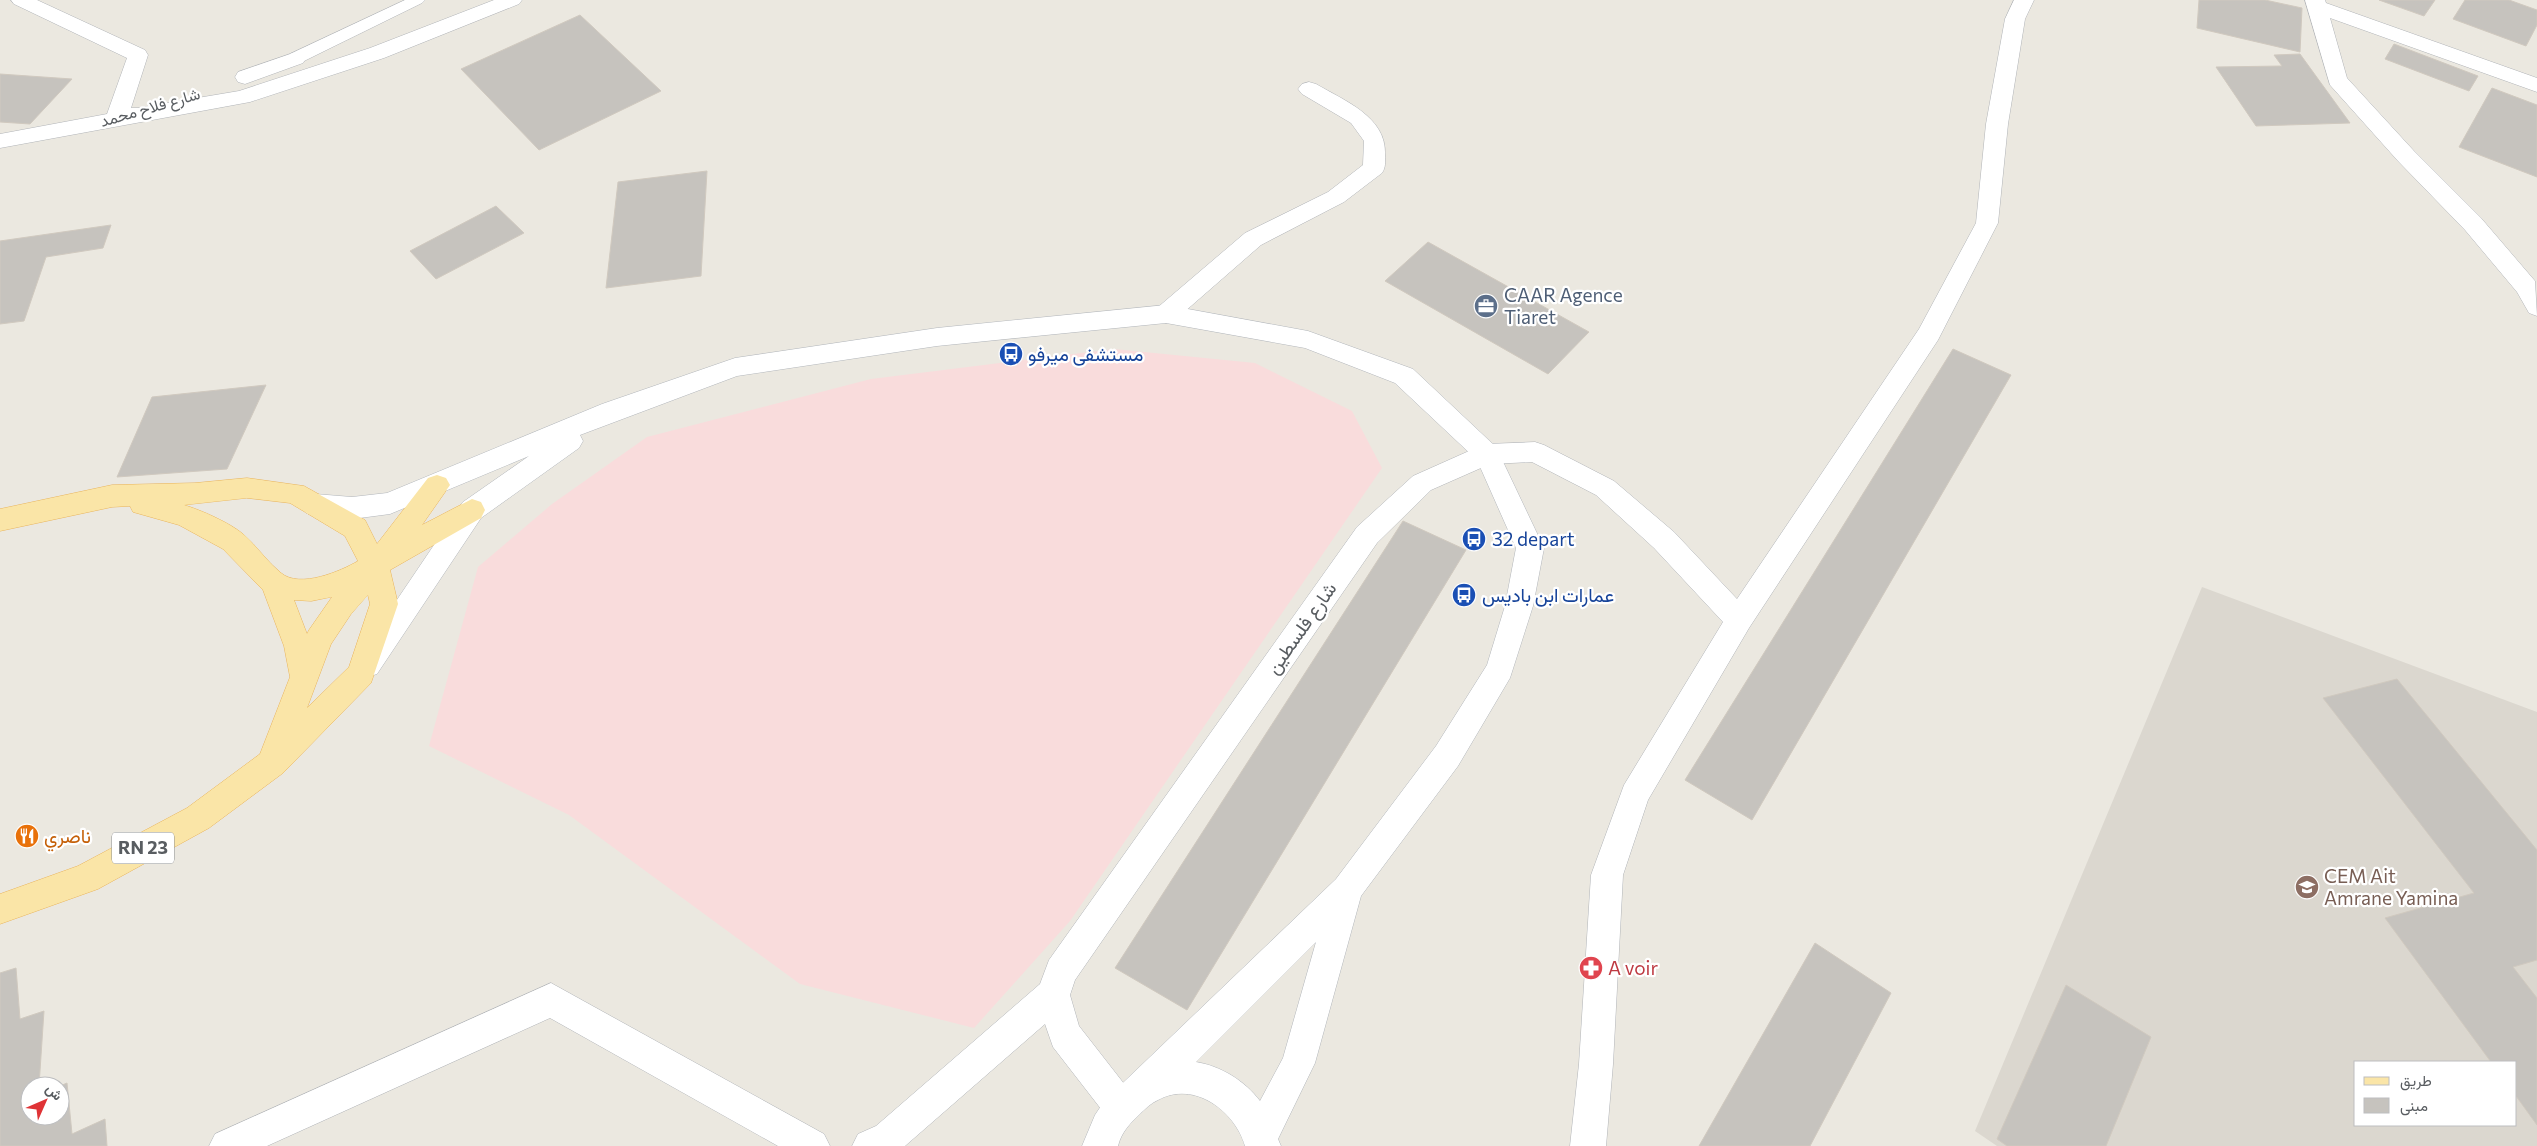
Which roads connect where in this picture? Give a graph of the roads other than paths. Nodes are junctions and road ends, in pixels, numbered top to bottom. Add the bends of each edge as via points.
1 (21, 0) edge
2 (417, 0) edge
3 (512, 0) edge
4 (2024, 0) edge
5 (2315, 3) edge
6 (296, 58) joint
7 (2537, 86) edge
8 (1309, 89) dead end
9 (116, 119) junction
10 (0, 141) edge
11 (2537, 307) edge
12 (1166, 314) junction
13 (611, 411) junction
14 (1487, 454) junction
15 (437, 485) junction
16 (112, 496) junction
17 (315, 505) junction
18 (472, 510) junction
19 (0, 520) edge
20 (375, 567) junction
21 (274, 584) junction
22 (1739, 620) junction
23 (361, 674) junction
24 (305, 678) junction
25 (272, 763) junction
26 (1347, 890) junction
27 (0, 909) edge
28 (1053, 995) junction
29 (1111, 1124) edge
30 (1262, 1141) edge
31 (227, 1146) edge
32 (812, 1146) edge
33 (870, 1146) edge
34 (1588, 1146) edge

1 - 9 street via 138,55
2 - 6 lane
3 - 9 street via 377,53 242,97
4 - 22 street via 2015,19 1997,124 1987,223 1929,334
5 - 7 street
5 - 11 street via 2337,80 2473,224 2527,287
6 - 9 street, شارع فلاح محمد via 233,82
8 - 12 street via 1358,118 1375,142 1374,168 1336,197 1253,238
9 - 10 street, شارع فلاح محمد
12 - 13 street via 937,337 735,367
12 - 14 street via 1308,340 1404,376
13 - 15 street
13 - 18 street
14 - 22 street, شارع فلسطين via 1535,452 1605,488 1664,540
14 - 26 street via 1530,548 1519,606 1500,669 1447,756
14 - 28 street, شارع فلسطين via 1422,484 1367,534 1061,970
15 - 17 street via 390,503 352,508
15 - 20 main road
16 - 17 main road, RN 23 via 195,494 247,488 295,493
16 - 19 main road, RN 23
16 - 21 main road, RN 23 via 186,516 233,541
17 - 20 main road, RN 23 via 355,528
18 - 20 main road
18 - 23 street
20 - 21 main road via 324,588 300,591
20 - 23 main road, RN 23 via 384,604
20 - 24 main road via 341,606 319,639
21 - 24 main road, RN 23 via 298,646
22 - 34 street via 1634,795 1607,875
23 - 25 main road, RN 23
24 - 25 main road
25 - 27 main road, RN 23 via 198,818 87,878
26 - 29 street
26 - 30 street via 1298,1063
28 - 29 street via 1065,1035
28 - 33 street via 888,1138
29 - 30 street via 1173,1078 1201,1079 1226,1090 1247,1110
31 - 32 street via 551,1000

